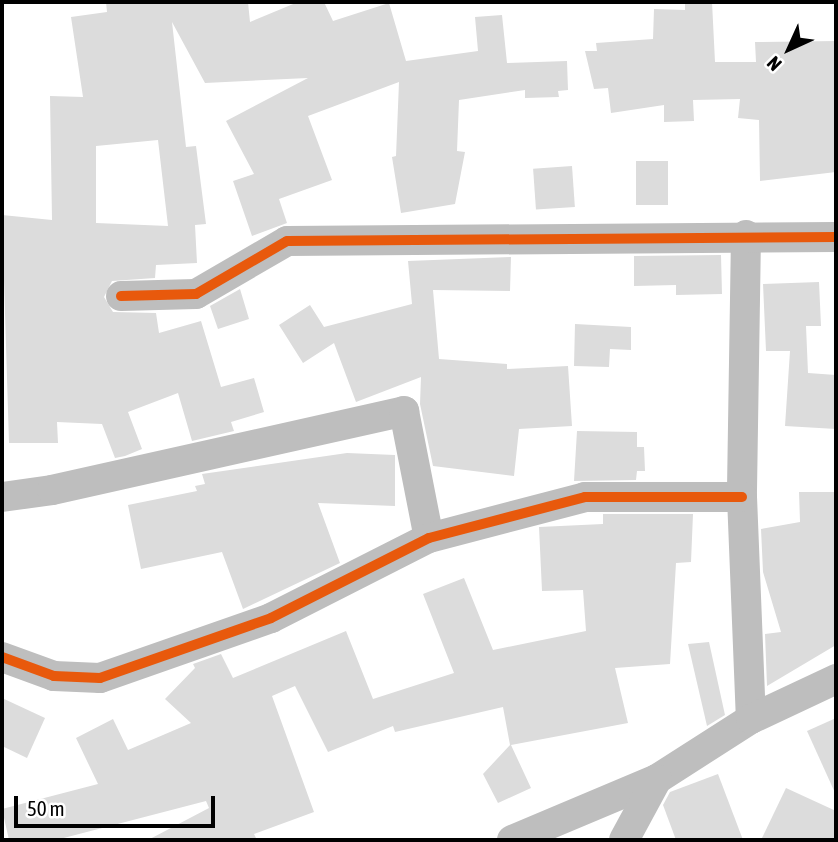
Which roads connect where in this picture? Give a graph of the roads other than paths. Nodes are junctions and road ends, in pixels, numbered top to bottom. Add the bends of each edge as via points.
1 (746, 235) junction
2 (836, 237) edge
3 (121, 296) dead end
4 (2, 496) edge
5 (742, 497) junction
6 (429, 538) junction
7 (2, 657) edge
8 (836, 679) edge
9 (751, 719) junction
10 (657, 779) junction
11 (512, 840) edge
12 (624, 840) edge

1 - 2 street
1 - 3 street via 287,241 196,294
1 - 5 street
4 - 6 street via 52,490 404,411
5 - 6 street via 585,497
5 - 9 street
6 - 7 street via 271,618 100,678 54,676
8 - 9 street
9 - 10 street
10 - 11 street
10 - 12 street

